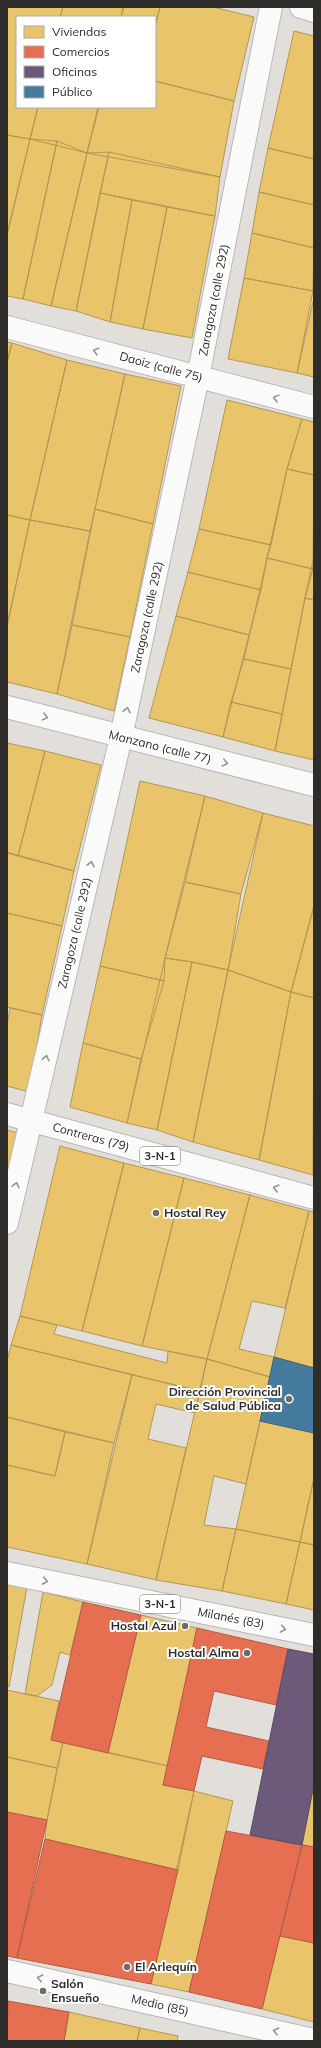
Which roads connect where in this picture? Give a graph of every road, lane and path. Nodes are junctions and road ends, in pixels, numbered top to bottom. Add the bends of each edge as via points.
1 (271, 7) edge
2 (301, 7) edge
3 (314, 11) edge
4 (7, 327) edge
5 (198, 377) junction
6 (314, 408) edge
7 (7, 707) edge
8 (121, 737) junction
9 (314, 785) edge
10 (7, 1114) edge
11 (31, 1121) junction
12 (314, 1198) edge
13 (7, 1223) edge
14 (7, 1574) edge
15 (314, 1635) edge
16 (7, 1971) edge
17 (314, 2040) edge

1 - 5 street, Zaragoza (calle 292)
2 - 3 street
5 -> 4 street, Daoiz (calle 75)
6 -> 5 street, Daoiz (calle 75)
8 -> 5 street, Zaragoza (calle 292)
7 -> 8 street, Manzano (calle 77)
8 -> 9 street, Manzano (calle 77)
11 -> 8 street, Zaragoza (calle 292)
10 - 11 street, Contreras (79) / 3-N-1
12 -> 11 street, Contreras (79) / 3-N-1
13 -> 11 street, Zaragoza (calle 292)
14 -> 15 street, Milanés (83) / 3-N-1
17 -> 16 street, Medio (85)

